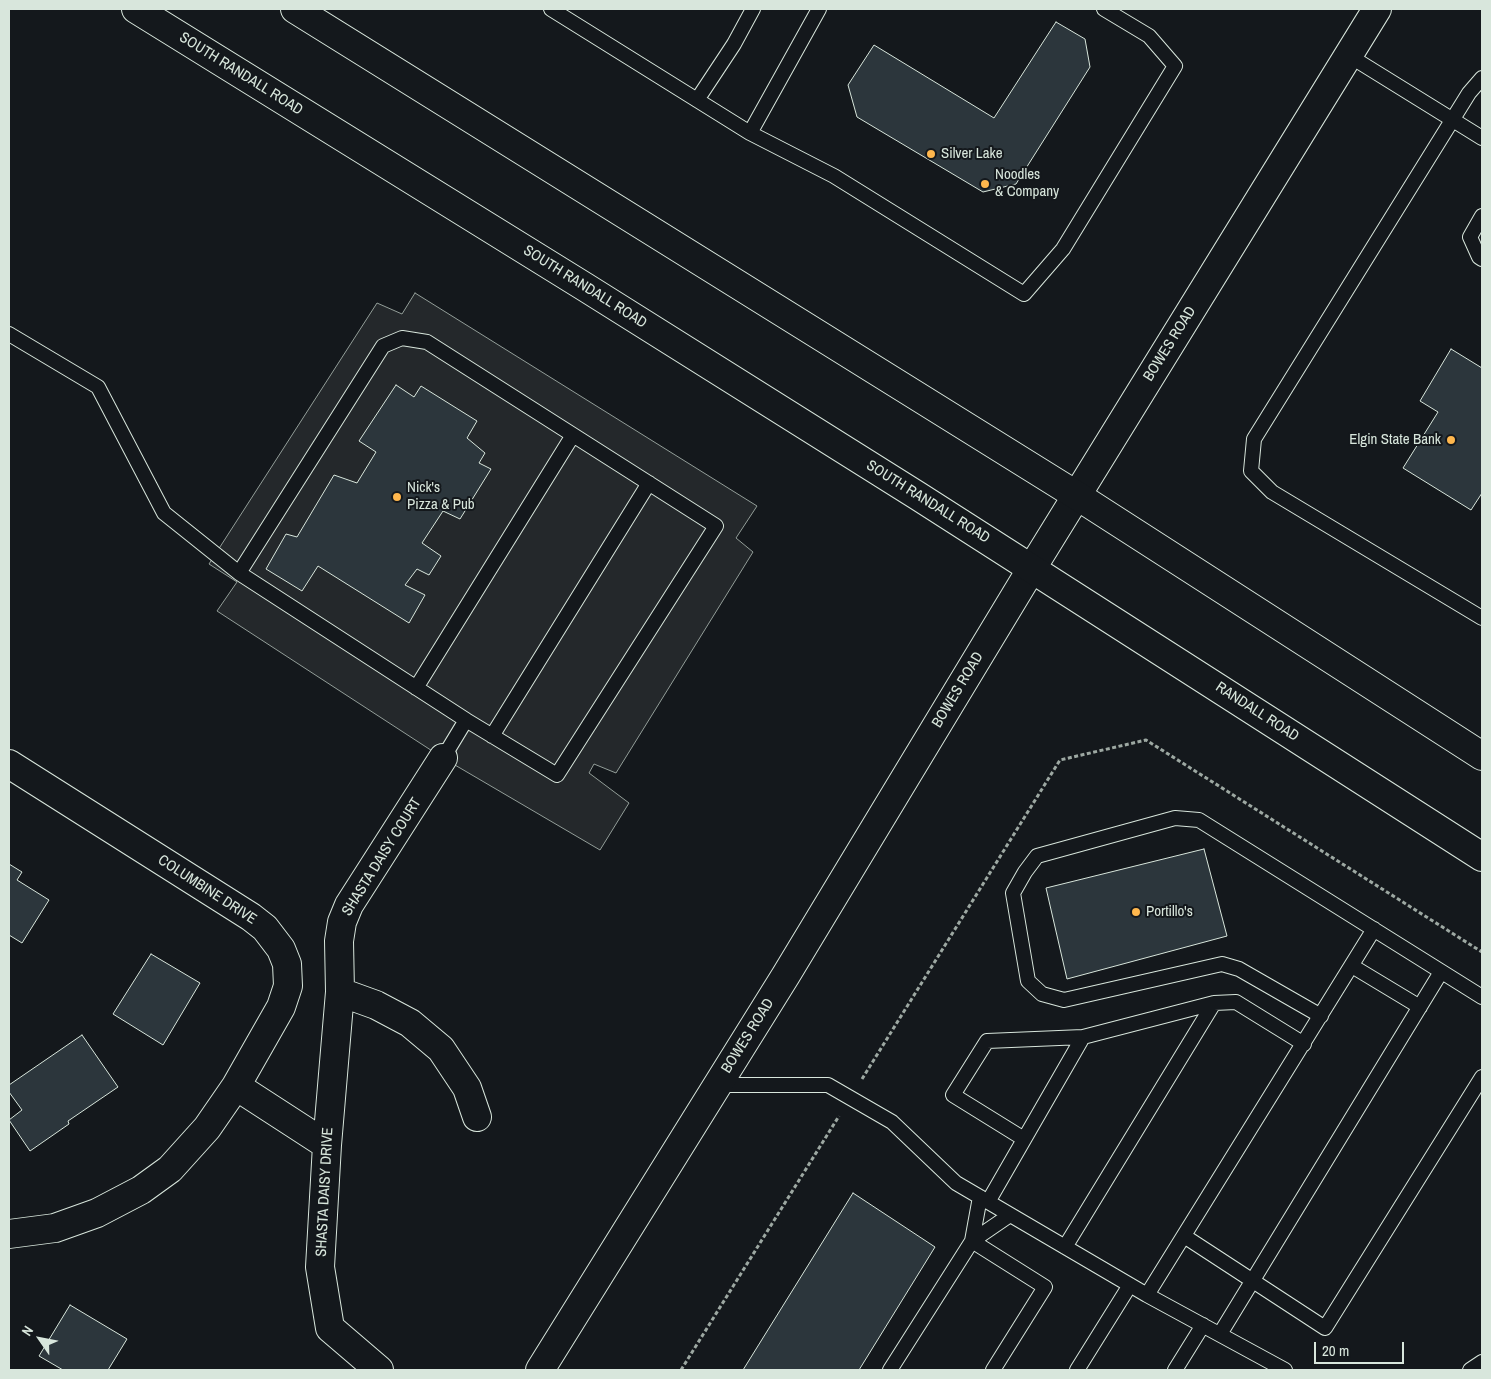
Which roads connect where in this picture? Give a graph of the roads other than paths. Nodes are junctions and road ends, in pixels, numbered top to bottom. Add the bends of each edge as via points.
1 (136, 9) edge
2 (296, 9) edge
3 (551, 9) edge
4 (753, 9) edge
5 (819, 9) edge
6 (1104, 9) edge
7 (1377, 9) edge
8 (1348, 55) junction
9 (1482, 78) edge
10 (697, 100) junction
11 (1453, 119) junction
12 (750, 133) junction
13 (1482, 138) edge
14 (1482, 216) edge
15 (1482, 259) edge
16 (9, 334) edge
17 (573, 435) junction
18 (649, 483) junction
19 (1076, 496) junction
20 (1032, 568) junction
21 (239, 573) junction
22 (1482, 618) edge
23 (416, 688) junction
24 (466, 720) junction
25 (492, 736) junction
26 (1482, 756) edge
27 (443, 758) joint
28 (9, 764) edge
29 (1482, 857) edge
30 (1374, 930) junction
31 (1352, 966) junction
32 (1441, 972) junction
33 (340, 992) junction
34 (1482, 997) edge
35 (1214, 1003) junction
36 (1420, 1007) junction
37 (1321, 1016) junction
38 (1083, 1037) junction
39 (1304, 1044) junction
40 (1482, 1077) edge
41 (718, 1085) junction
42 (236, 1086) junction
43 (477, 1117) dead end
44 (1024, 1139) junction
45 (326, 1145) junction
46 (984, 1199) junction
47 (1010, 1214) junction
48 (9, 1234) edge
49 (1184, 1236) junction
50 (972, 1241) junction
51 (1065, 1247) junction
52 (1253, 1281) junction
53 (1130, 1285) junction
54 (1147, 1294) junction
55 (1203, 1325) junction
56 (1220, 1334) junction
57 (1267, 1366) edge
58 (379, 1370) edge
59 (540, 1370) edge
60 (890, 1370) edge
61 (993, 1370) edge
62 (1077, 1370) edge
63 (1175, 1370) edge
64 (1285, 1370) edge

1 - 20 main road, SOUTH RANDALL ROAD
2 - 19 main road
3 - 10 lane
4 - 10 lane
5 - 12 lane
6 - 12 lane via 1149,36 1175,66 1063,249 1024,294 834,176
7 - 8 main road, BOWES ROAD
8 - 11 lane
8 - 19 main road, BOWES ROAD
9 - 11 lane
10 - 12 lane
11 - 13 lane
11 - 22 lane via 1254,439 1251,471 1272,492
14 - 15 lane via 1470,237
16 - 21 lane via 98,386 164,513
17 - 18 lane
17 - 21 lane via 427,342 402,338 383,346
17 - 23 lane
18 - 25 lane
18 - 25 lane via 716,526 557,775
19 - 20 main road, BOWES ROAD
19 - 26 main road
20 - 29 main road, RANDALL ROAD
20 - 41 main road, BOWES ROAD
21 - 23 lane
23 - 24 lane
24 - 25 lane
24 - 27 lane
27 - 33 main road, SHASTA DAISY COURT via 349,905 339,941
28 - 42 main road, COLUMBINE DRIVE via 251,917 274,937 286,964 288,986 281,1007
30 - 31 lane
30 - 32 lane
30 - 37 lane via 1199,820 1175,818 1037,856 1013,893 1028,981 1042,994 1064,1000 1222,964 1239,969
31 - 36 lane
31 - 37 lane
32 - 34 lane
32 - 36 lane
33 - 43 main road via 376,1005 410,1023 441,1049 467,1088
33 - 45 main road, SHASTA DAISY DRIVE
35 - 38 lane
35 - 39 lane via 1236,1002
35 - 51 lane
36 - 52 lane
37 - 39 lane
38 - 44 lane
38 - 44 lane via 987,1041 953,1095
39 - 49 lane
40 - 52 lane via 1325,1328
41 - 46 lane via 828,1085 892,1122 956,1183
41 - 59 main road, BOWES ROAD
42 - 45 main road
42 - 48 main road, COLUMBINE DRIVE via 206,1128 170,1169 141,1190 97,1213 55,1228
44 - 46 lane
45 - 58 main road, SHASTA DAISY DRIVE via 320,1267 330,1328
46 - 47 lane
46 - 50 lane
47 - 50 lane
47 - 51 lane
49 - 52 lane
49 - 54 lane
50 - 60 lane
50 - 61 lane via 1045,1287
51 - 53 lane
52 - 56 lane
53 - 54 lane
53 - 62 lane
54 - 55 lane
55 - 56 lane
55 - 63 lane
56 - 57 lane
57 - 64 lane

